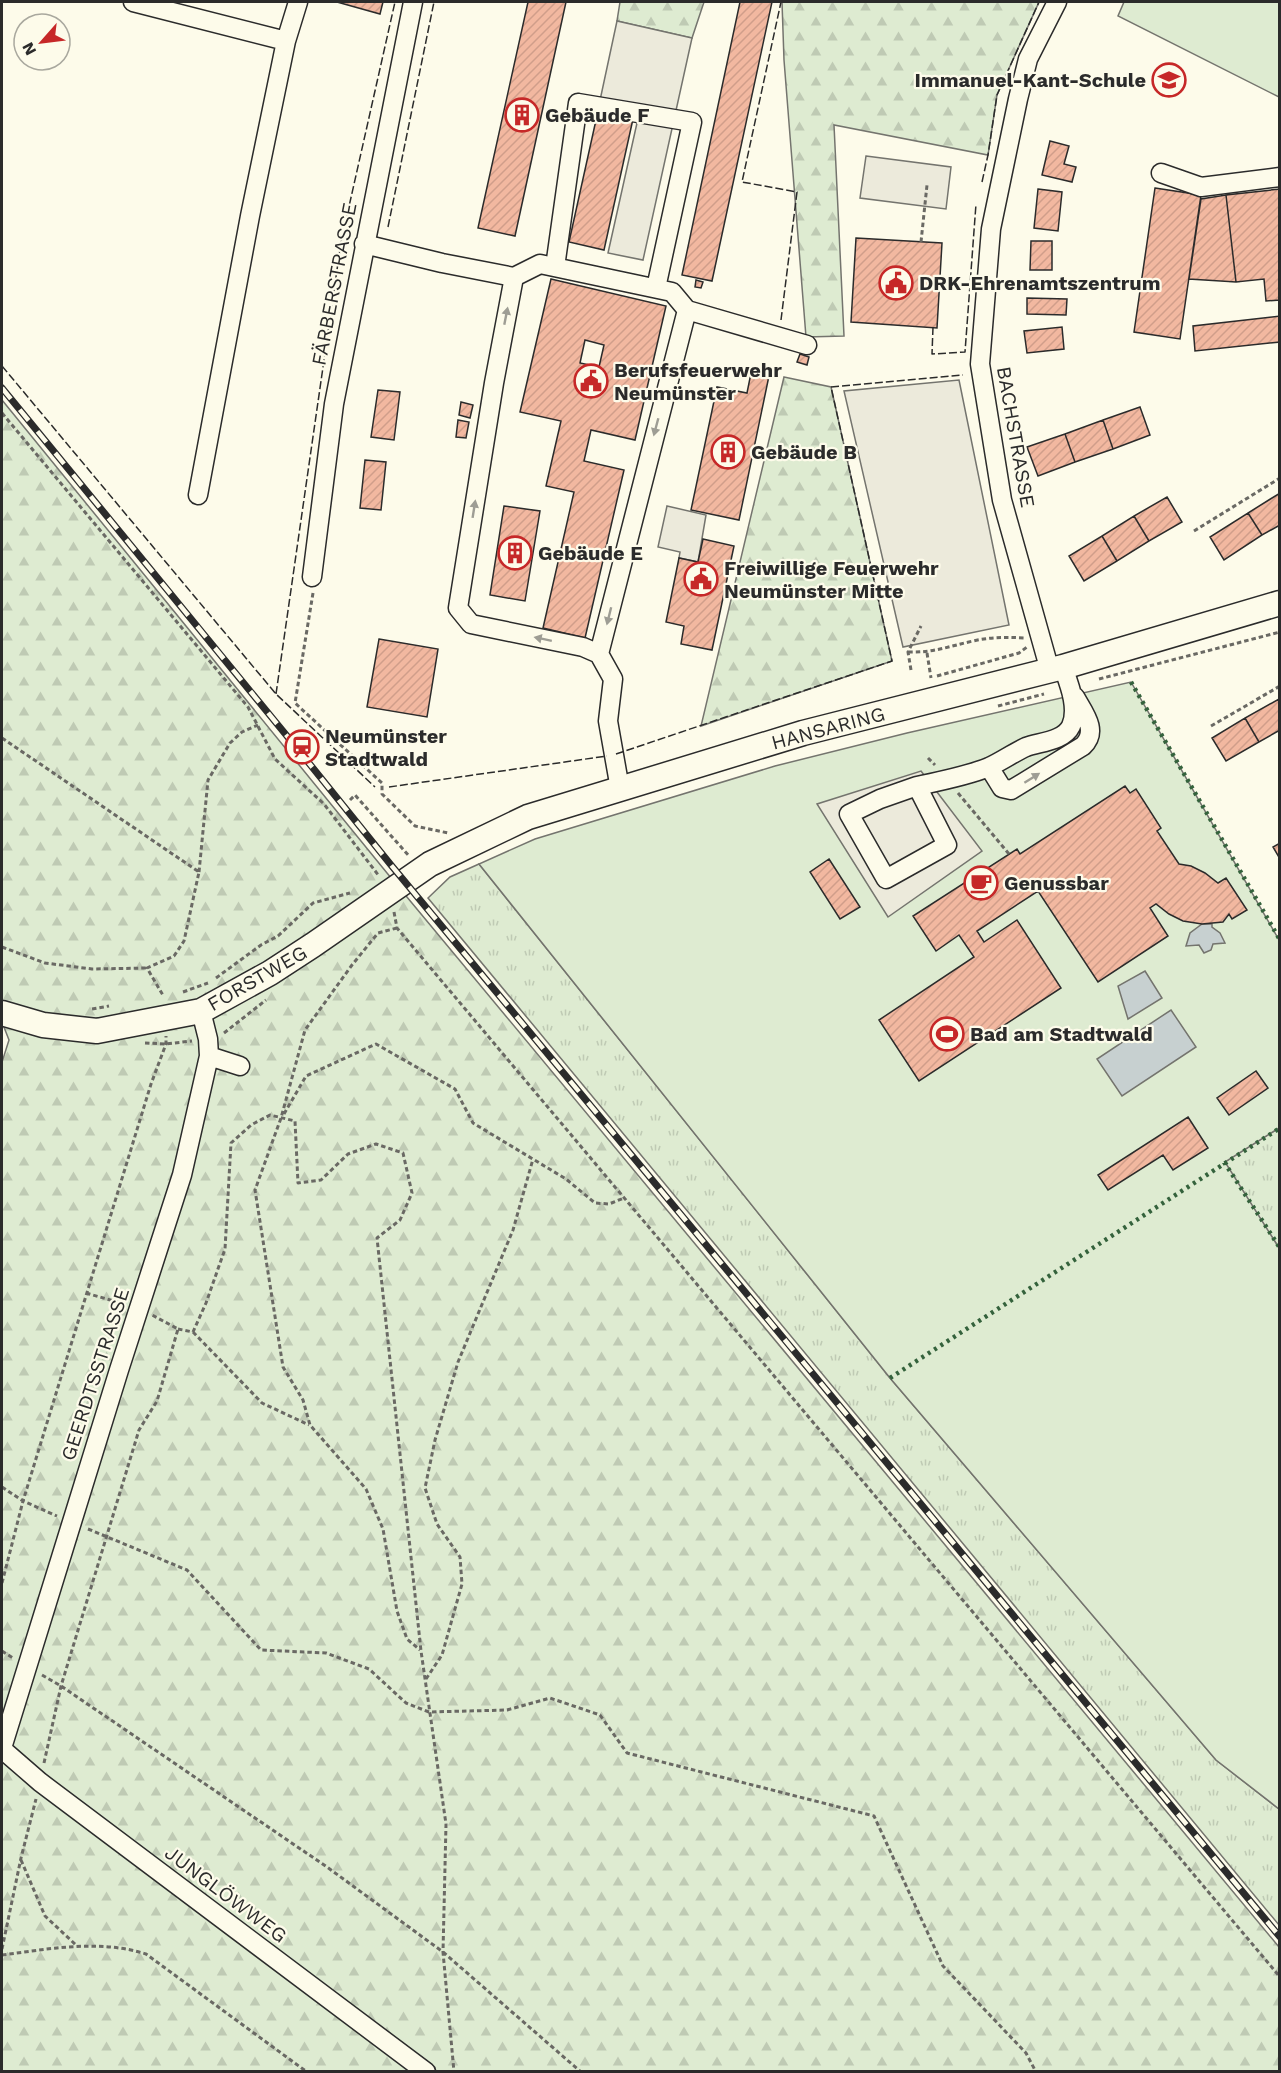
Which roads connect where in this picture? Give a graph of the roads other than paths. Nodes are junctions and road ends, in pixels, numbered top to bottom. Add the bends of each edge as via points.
1 (133, 2) edge
2 (298, 2) edge
3 (413, 2) edge
4 (1057, 2) edge
5 (286, 41) junction
6 (1161, 173) dead end
7 (1280, 177) edge
8 (364, 244) junction
9 (555, 267) junction
10 (514, 277) junction
11 (656, 288) junction
12 (687, 310) junction
13 (807, 345) dead end
14 (198, 495) dead end
15 (312, 577) road end
16 (1280, 603) edge
17 (599, 654) junction
18 (1061, 675) junction
19 (989, 767) junction
20 (917, 786) junction
21 (620, 789) junction
22 (391, 891) joint
23 (201, 1011) junction
24 (2, 1013) edge
25 (209, 1048) junction
26 (240, 1066) dead end
27 (2, 1748) edge
28 (426, 2072) edge

1 - 5 street
2 - 5 street
3 - 8 street, FÄRBERSTRASSE
4 - 18 street, BACHSTRASSE via 1029,59 1018,99 991,229 980,364 1002,500 1042,639
5 - 14 street
6 - 7 street via 1201,187
8 - 10 street
8 - 15 street, FÄRBERSTRASSE via 334,404
9 - 10 street via 540,264
9 - 11 street
9 - 11 street via 578,103 692,122
17 -> 10 street via 583,647 471,624 458,608
11 - 12 street via 672,292
12 - 13 street
12 -> 17 street
16 - 18 main road, HANSARING
17 - 21 street via 613,679 608,721
18 - 19 street via 1074,712 1069,729
19 -> 18 street via 1002,788 1011,790 1088,742 1090,726
18 - 21 main road, HANSARING via 803,734
19 - 20 street
20 - 20 street via 947,845 886,879 849,814
21 - 22 main road, HANSARING via 528,817 430,864
22 - 23 main road, FORSTWEG via 270,973
23 - 24 main road, FORSTWEG via 97,1031 43,1026
23 - 25 street, GEERDTSSTRASSE
25 - 26 street
25 - 27 street, GEERDTSSTRASSE via 182,1175
27 - 28 street, JUNGLÖWWEG via 40,1782

